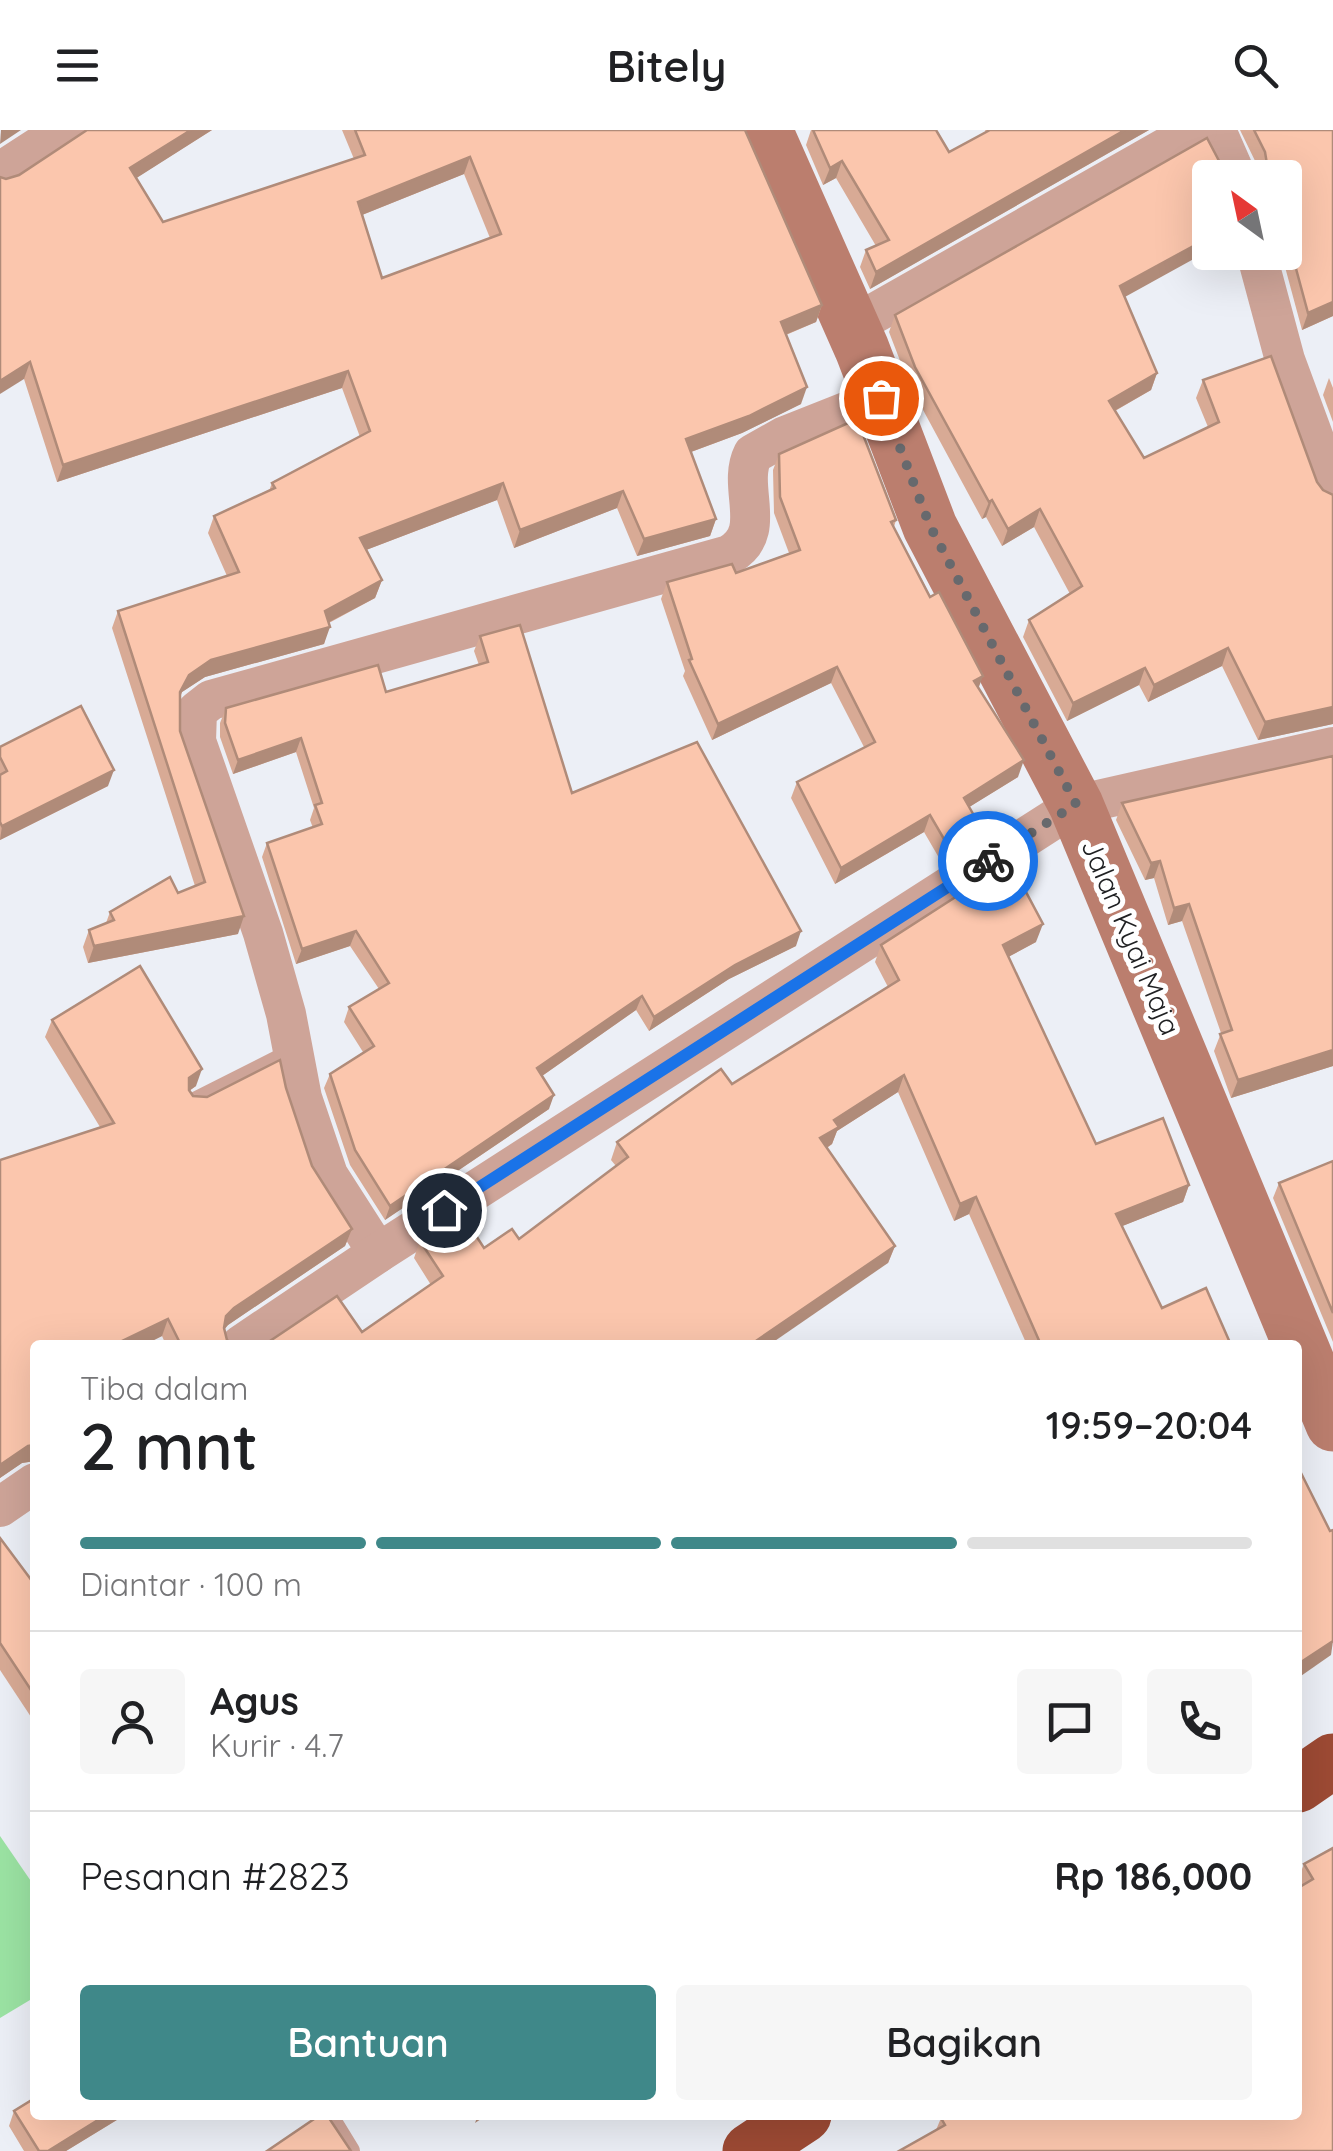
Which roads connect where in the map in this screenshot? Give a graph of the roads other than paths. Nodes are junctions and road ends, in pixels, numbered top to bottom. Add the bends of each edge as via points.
1 (65, 130) edge
2 (766, 130) edge
3 (1197, 130) edge
4 (1216, 130) edge
5 (1229, 160) edge
6 (0, 172) edge
7 (1261, 270) edge
8 (852, 326) junction
9 (881, 398) junction
10 (1333, 490) edge
11 (1333, 747) edge
12 (1076, 804) junction
13 (294, 1052) junction
14 (195, 1102) edge
15 (378, 1252) junction
16 (247, 1340) edge
17 (1298, 1340) edge
18 (1302, 1349) edge
19 (1333, 1424) edge
20 (30, 1486) edge
21 (0, 1507) edge
22 (1333, 1761) edge
23 (1302, 1782) edge
24 (331, 2120) edge
25 (350, 2151) edge

1 - 6 street
2 - 8 street, Jalan Kyai Maja
3 - 8 street
4 - 5 street
7 - 10 street via 1285,360
8 - 9 street, Jalan Kyai Maja
9 - 12 street, Jalan Kyai Maja via 930,526
9 - 13 street via 753,454 746,478 750,532 729,554 211,700 197,712 196,740 263,933
11 - 12 street
12 - 15 street
12 - 17 street, Jalan Kyai Maja
13 - 14 lane
13 - 15 street via 328,1175
15 - 16 street
18 - 19 street, Jalan Kyai Maja
20 - 21 street
22 - 23 highway
24 - 25 lane

